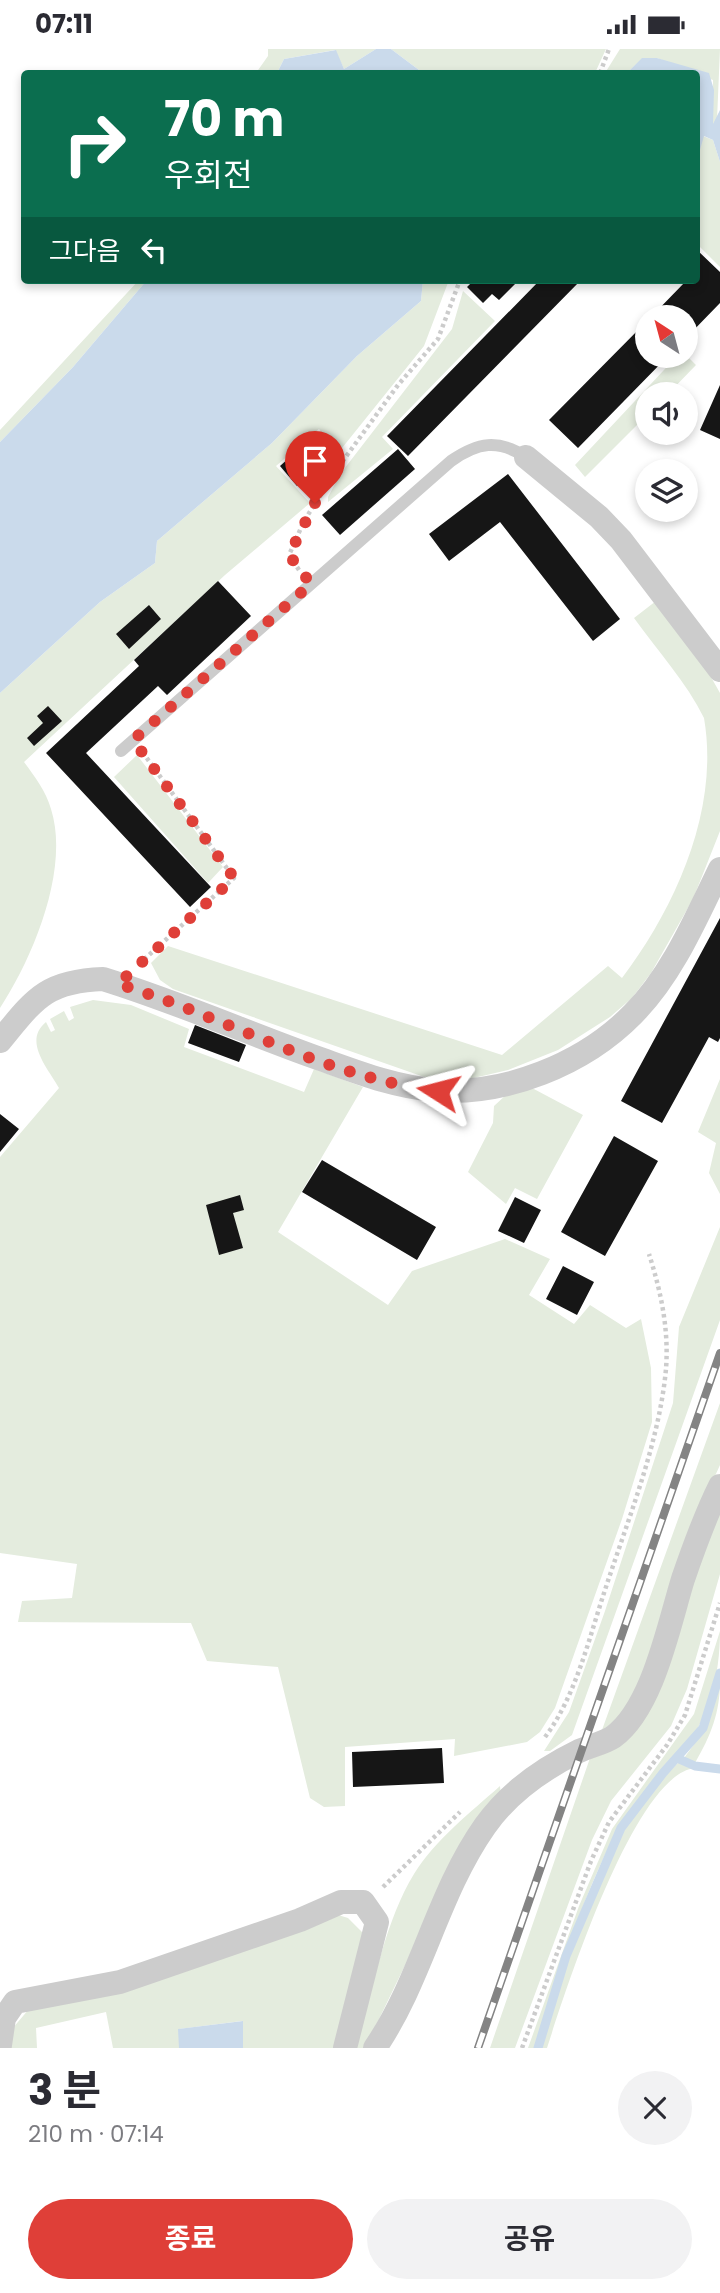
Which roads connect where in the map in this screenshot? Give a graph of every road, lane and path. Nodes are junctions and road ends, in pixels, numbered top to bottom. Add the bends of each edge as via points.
1 (609, 49) edge
2 (601, 70) edge
3 (459, 284) edge
4 (526, 457) joint
5 (311, 584) junction
6 (720, 670) edge
7 (133, 740) junction
8 (121, 751) dead end
9 (720, 869) edge
10 (118, 984) junction
11 (0, 1041) edge
12 (649, 1254) dead end
13 (720, 1486) edge
14 (720, 1603) edge
15 (537, 1744) dead end
16 (469, 1804) dead end
17 (363, 1902) junction
18 (0, 2045) edge
19 (345, 2048) edge
20 (375, 2048) edge
21 (522, 2048) edge

1 - 2 path
3 - 5 path via 438,339 337,468 292,545 291,561
4 - 5 lane via 496,444 469,449
4 - 6 street via 621,540
5 - 7 lane
7 - 8 lane
7 - 10 path via 234,878
9 - 10 street via 677,954 634,1014 562,1063 499,1086 438,1091 396,1083
10 - 11 street via 96,979 56,986 32,1000
12 - 15 path via 667,1337 660,1405 582,1658 557,1721
13 - 20 street via 637,1709 613,1737 543,1770 509,1797 485,1825 453,1881 390,2026
14 - 21 path via 685,1715 610,1822 591,1861
16 - 17 path
17 - 18 street via 341,1902 120,1982 15,2002 4,2018
17 - 19 street via 377,1922

